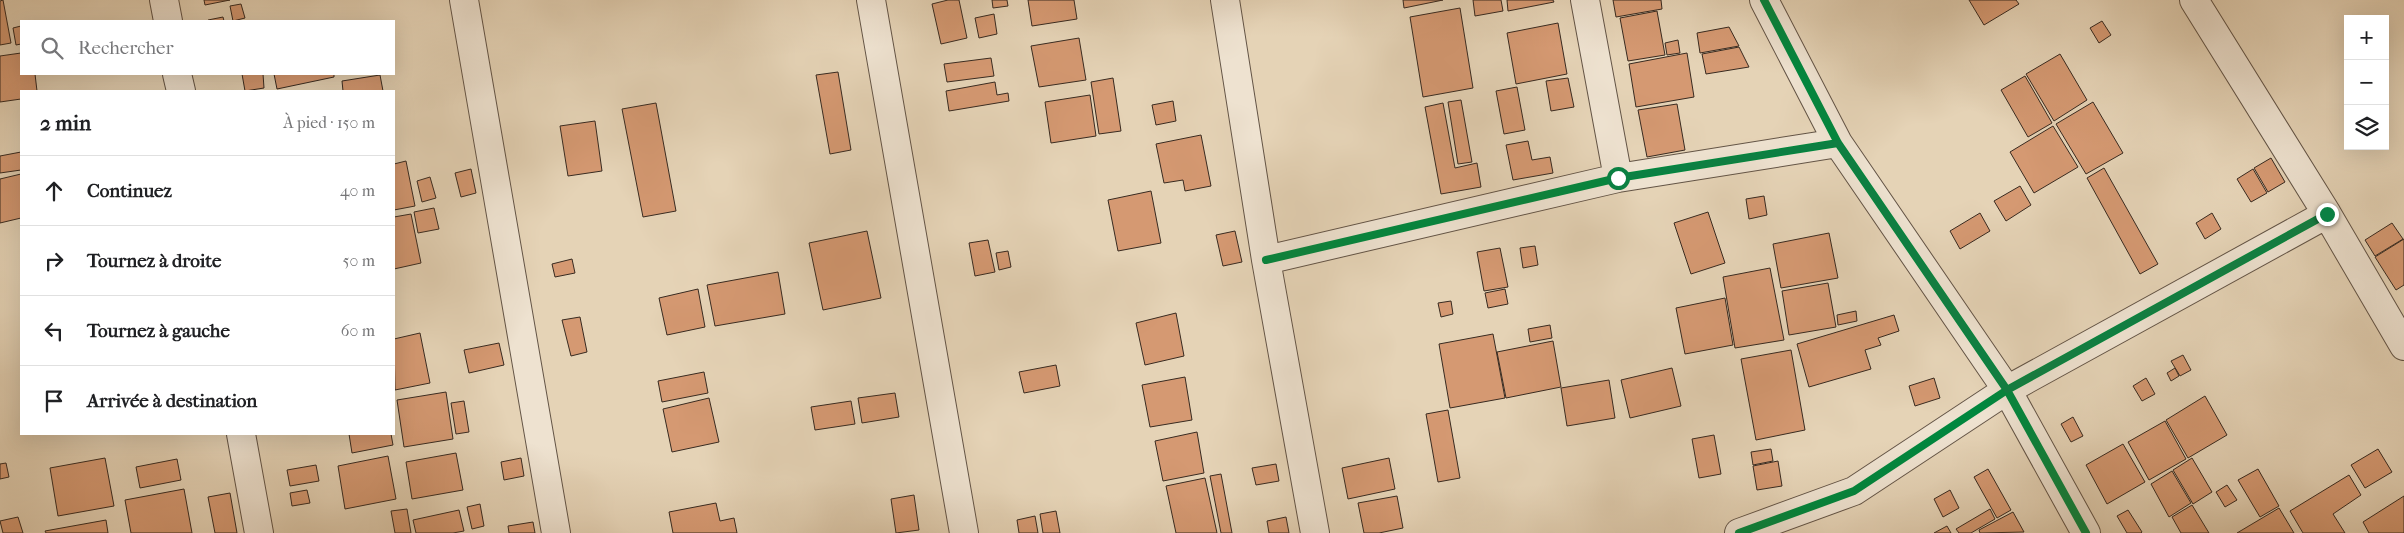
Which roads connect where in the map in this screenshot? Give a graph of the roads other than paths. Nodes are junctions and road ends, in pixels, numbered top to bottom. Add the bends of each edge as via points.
1 (164, 0) edge
2 (464, 0) edge
3 (872, 0) edge
4 (1225, 0) edge
5 (1585, 0) edge
6 (1764, 0) edge
7 (2194, 0) edge
8 (168, 20) edge
9 (178, 75) edge
10 (181, 90) edge
11 (1838, 143) junction
12 (1618, 178) junction
13 (2327, 214) junction
14 (1266, 260) junction
15 (2404, 346) edge
16 (2007, 390) junction
17 (242, 435) edge
18 (259, 533) edge
19 (556, 533) edge
20 (964, 533) edge
21 (1315, 533) edge
22 (1739, 533) edge
23 (2086, 533) edge

1 - 8 street
2 - 19 street
3 - 20 street
4 - 14 street
5 - 12 street
6 - 11 street
7 - 13 street
9 - 10 street
11 - 12 street
11 - 16 street
12 - 14 street
13 - 15 street
13 - 16 street
14 - 21 street
16 - 22 street via 1854,490
16 - 23 street
17 - 18 street

